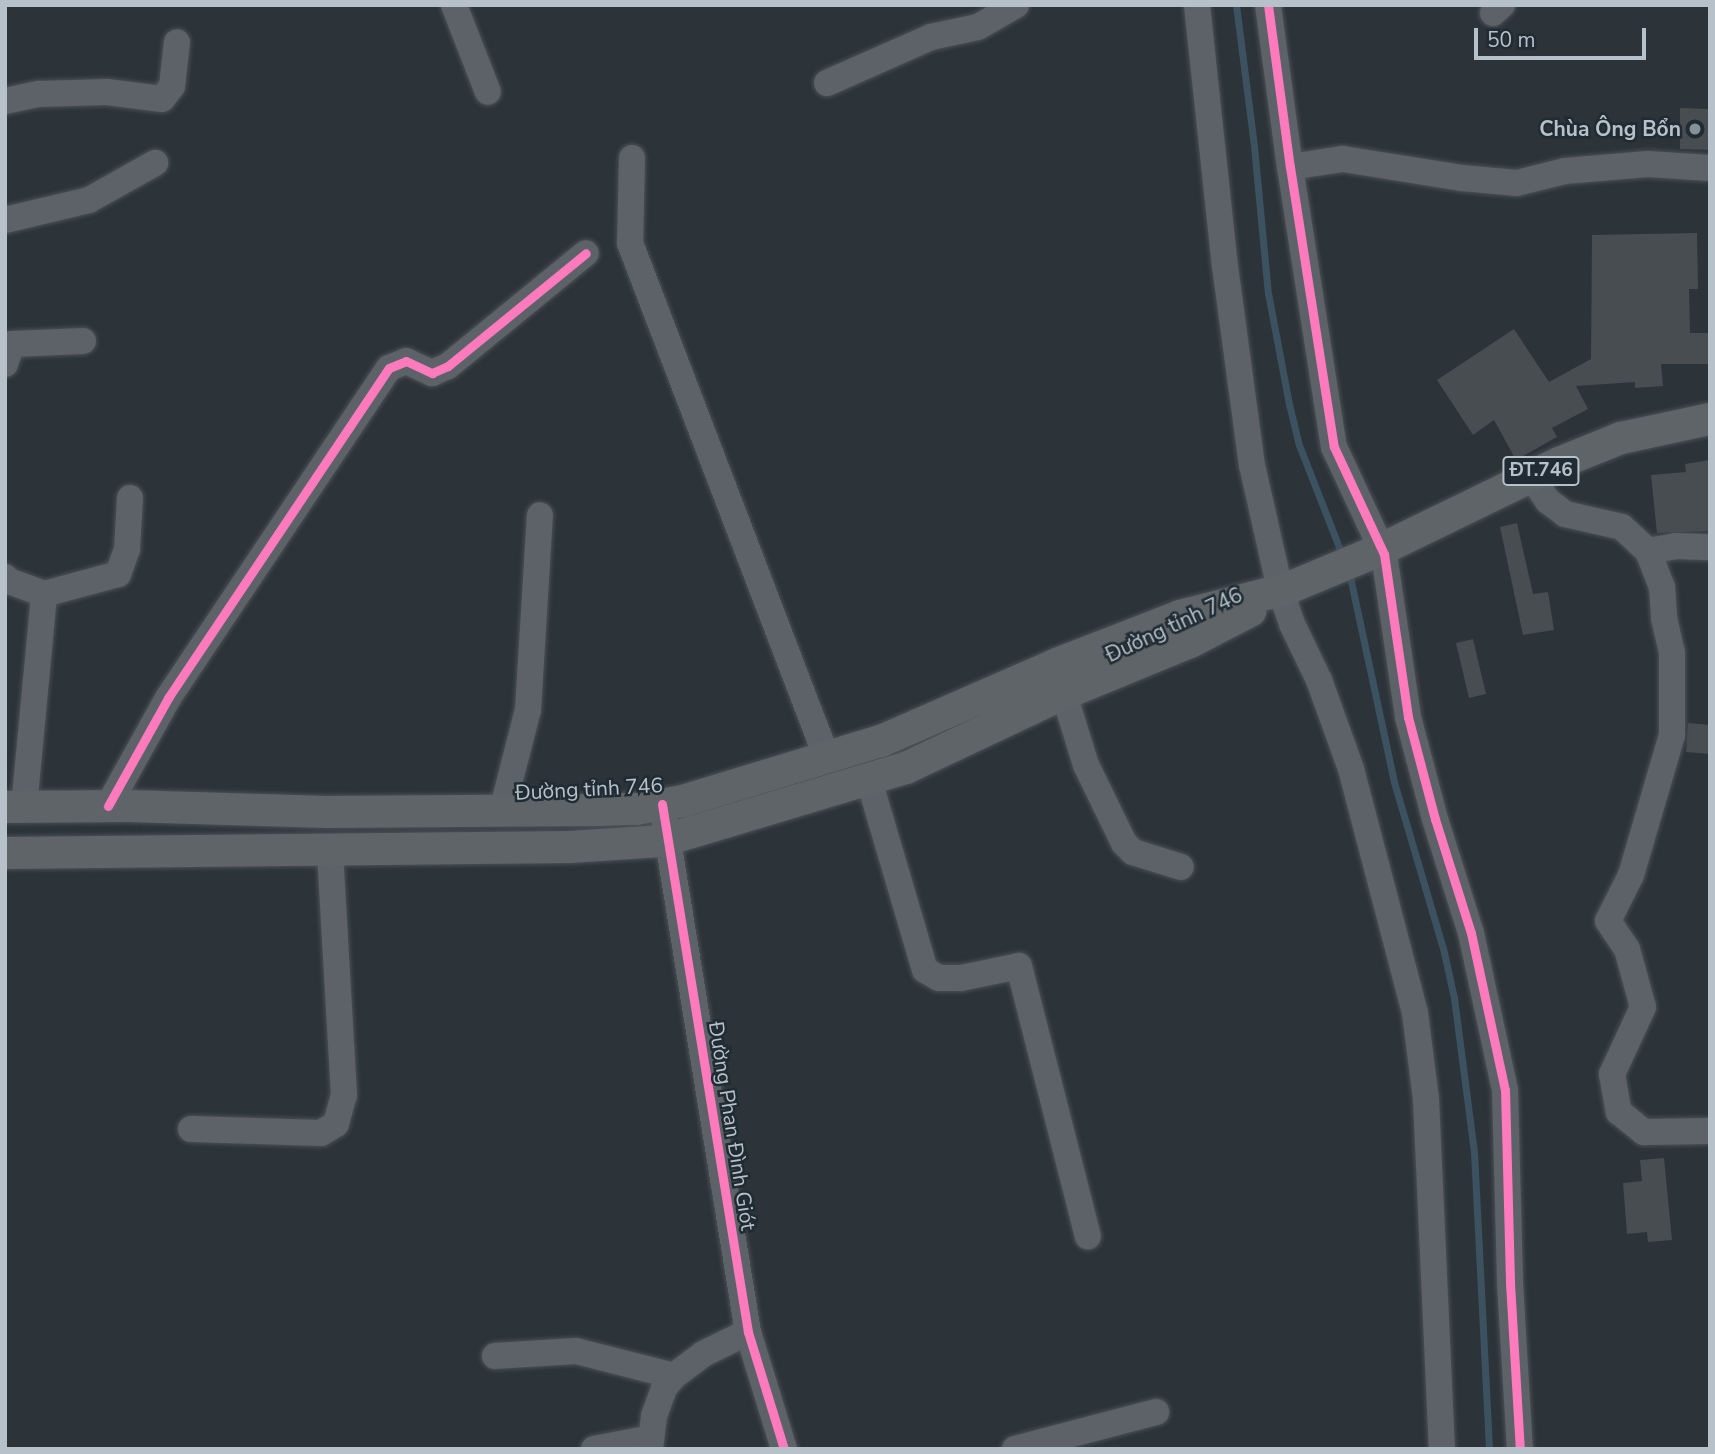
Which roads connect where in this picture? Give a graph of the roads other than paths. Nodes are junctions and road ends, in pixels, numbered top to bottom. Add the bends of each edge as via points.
1 (454, 5) edge
2 (1016, 5) edge
3 (1197, 5) edge
4 (1268, 5) edge
5 (177, 43) dead end
6 (827, 83) dead end
7 (488, 92) dead end
8 (5, 101) edge
9 (632, 158) dead end
10 (155, 163) dead end
11 (1290, 167) junction
12 (1710, 168) edge
13 (5, 220) edge
14 (586, 253) dead end
15 (83, 341) dead end
16 (5, 364) edge
17 (1710, 419) edge
18 (1531, 476) junction
19 (130, 498) dead end
20 (540, 515) dead end
21 (1710, 547) edge
22 (1382, 549) junction
23 (1648, 551) junction
24 (5, 577) edge
25 (1281, 591) junction
26 (44, 594) junction
27 (1064, 694) junction
28 (827, 758) junction
29 (869, 780) junction
30 (662, 804) junction
31 (108, 806) junction
32 (15, 807) edge
33 (502, 811) junction
34 (668, 839) junction
35 (330, 850) junction
36 (5, 853) edge
37 (1181, 867) dead end
38 (191, 1129) dead end
39 (1710, 1131) edge
40 (1088, 1236) dead end
41 (748, 1332) junction
42 (495, 1356) dead end
43 (674, 1376) junction
44 (1156, 1412) dead end
45 (650, 1443) edge
46 (594, 1449) edge
47 (784, 1449) edge
48 (1015, 1449) edge
49 (1442, 1449) edge
50 (1520, 1449) edge

1 - 7 street
2 - 6 street via 978,27 931,37
3 - 25 street via 1252,465
4 - 11 street
5 - 8 street via 172,86 162,99 107,92 39,94
9 - 28 street via 631,243
10 - 13 street via 89,201
11 - 12 street via 1343,159 1517,183 1565,171 1648,164
11 - 22 street via 1334,447
14 - 31 street via 448,366 432,373 406,361 388,368 168,698
15 - 16 street via 12,344
17 - 18 main road, ĐT.746 via 1621,438
18 - 22 main road, ĐT.746
18 - 23 street via 1548,501 1565,514 1622,527
19 - 26 street via 127,550 118,574
20 - 33 street via 528,710
21 - 23 street
22 - 25 main road, ĐT.746
22 - 50 street via 1408,718 1471,933 1505,1090
23 - 39 street via 1662,587 1672,653 1672,736 1631,875 1608,921 1627,949 1643,1007 1612,1074 1619,1112 1644,1132
24 - 26 street
25 - 27 main road, Đường tỉnh 746 / ĐT.746 via 1190,642
25 - 28 main road, Đường tỉnh 746 / ĐT.746 via 1180,616 881,741
25 - 49 street via 1351,769 1415,1013 1427,1112
26 - 32 street
27 - 29 main road, Đường tỉnh 746 / ĐT.746 via 967,741
27 - 37 street via 1086,765 1124,843 1133,852
28 - 30 main road, Đường tỉnh 746 / ĐT.746
29 - 34 main road, Đường tỉnh 746 / ĐT.746
29 - 40 street via 925,970 939,978 961,978 1019,966
30 - 33 main road, Đường tỉnh 746 / ĐT.746
30 - 34 street, Đường Phan Đình Giót
31 - 32 main road, Đường tỉnh 746 / ĐT.746
31 - 33 main road, Đường tỉnh 746 / ĐT.746
34 - 35 main road, Đường tỉnh 746 / ĐT.746 via 631,846
34 - 41 street, Đường Phan Đình Giót
35 - 36 main road, Đường tỉnh 746 / ĐT.746
35 - 38 street via 344,1095 336,1124 321,1133
41 - 43 street via 703,1354
41 - 47 street, Đường Phan Đình Giót
42 - 43 street via 576,1351
43 - 45 street via 664,1388
44 - 48 street
45 - 46 street

